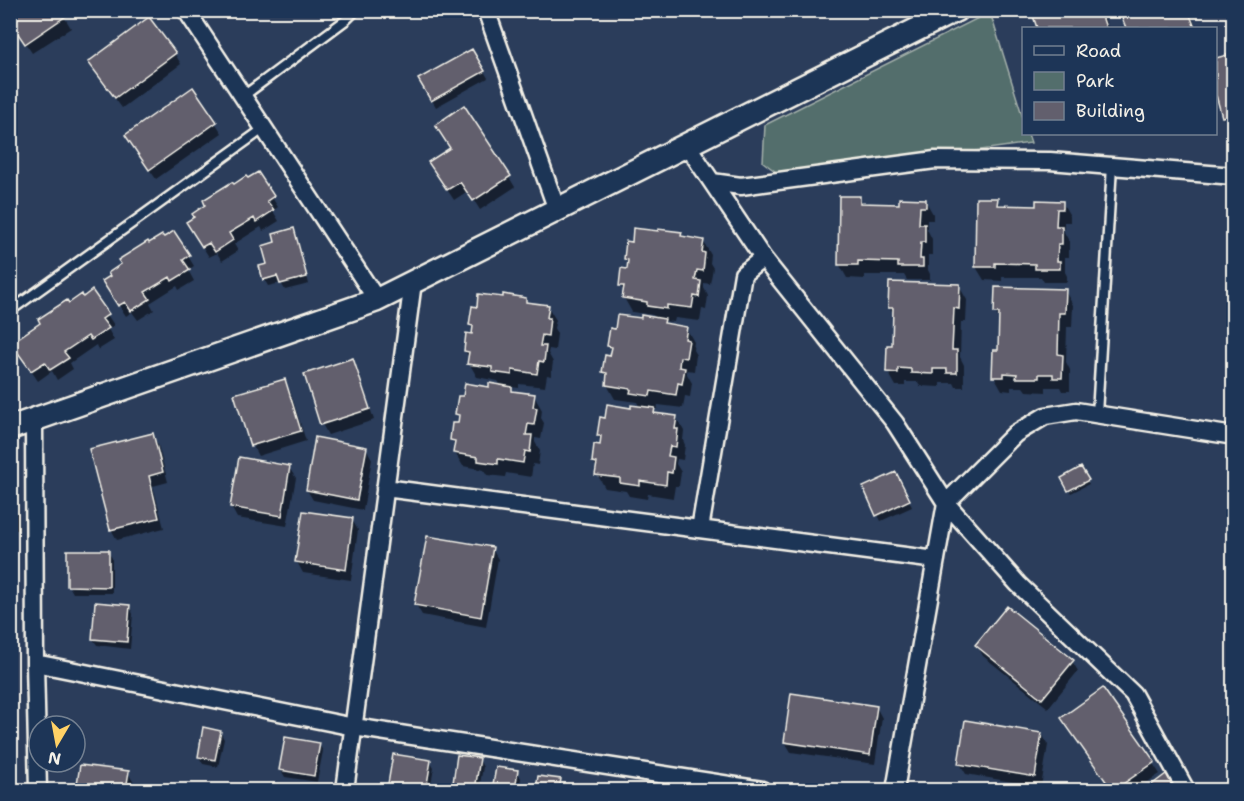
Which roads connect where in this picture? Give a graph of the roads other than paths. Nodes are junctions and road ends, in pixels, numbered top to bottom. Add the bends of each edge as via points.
1 (186, 10) edge
2 (356, 10) edge
3 (486, 10) edge
4 (956, 10) edge
5 (242, 97) junction
6 (263, 129) junction
7 (687, 145) junction
8 (1112, 166) junction
9 (1233, 176) edge
10 (712, 182) junction
11 (557, 210) junction
12 (763, 258) junction
13 (413, 282) junction
14 (377, 300) junction
15 (10, 311) edge
16 (1097, 414) junction
17 (17, 424) edge
18 (1233, 436) edge
19 (386, 488) junction
20 (946, 503) junction
21 (700, 529) junction
22 (936, 560) junction
23 (35, 663) junction
24 (354, 727) junction
25 (38, 790) edge
26 (345, 790) edge
27 (762, 790) edge
28 (895, 790) edge
29 (1186, 790) edge

1 - 5 street
2 - 5 lane
3 - 11 street
4 - 7 street via 926,21
5 - 6 street
6 - 14 street
6 - 15 lane
7 - 10 street
7 - 11 street
8 - 9 street
8 - 10 street via 935,160 741,186
8 - 16 lane
10 - 12 street
11 - 13 street
12 - 20 street via 895,423
12 - 21 street via 743,274
13 - 14 street
13 - 19 street
14 - 17 street
16 - 18 street
16 - 20 street via 1076,411 1045,416 1015,434
17 - 23 street
19 - 21 street
19 - 24 street
20 - 22 street
20 - 29 street via 1018,584 1134,694
21 - 22 street
22 - 28 street
23 - 24 street
23 - 25 street
24 - 26 street
24 - 27 street

